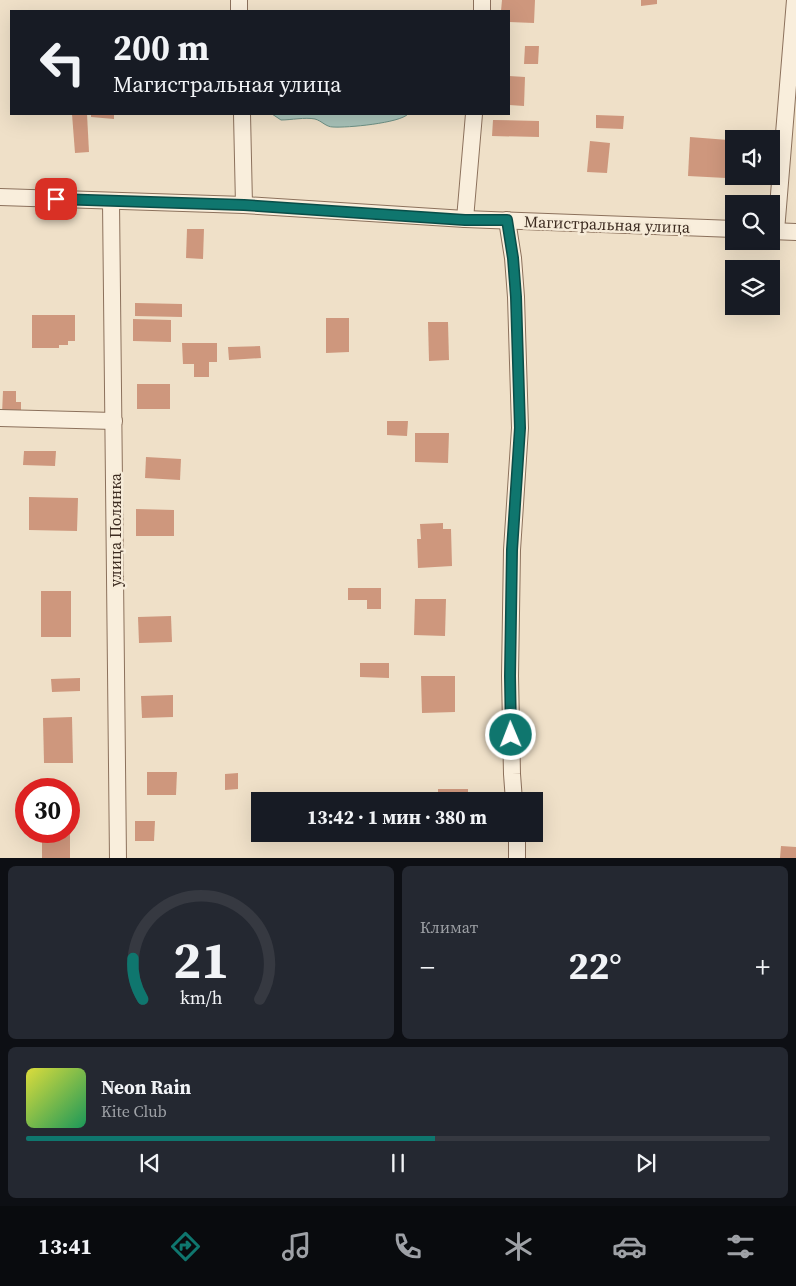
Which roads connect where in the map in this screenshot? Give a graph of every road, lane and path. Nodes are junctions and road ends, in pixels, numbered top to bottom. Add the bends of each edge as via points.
1 (795, 0) edge
2 (242, 115) edge
3 (474, 115) edge
4 (777, 195) edge
5 (0, 196) edge
6 (111, 201) junction
7 (244, 205) junction
8 (465, 220) junction
9 (507, 220) junction
10 (725, 229) edge
11 (780, 231) edge
12 (796, 232) edge
13 (0, 418) edge
14 (114, 421) junction
15 (513, 792) edge
16 (517, 842) edge
17 (118, 858) edge
18 (517, 858) edge

1 - 4 street
2 - 7 street
3 - 8 street
5 - 6 street, Магистральная улица
6 - 7 street, Магистральная улица
6 - 14 street, улица Полянка
7 - 8 street, Магистральная улица
8 - 9 street, Магистральная улица
9 - 10 street, Магистральная улица
9 - 15 street via 515,287 520,428 512,550 510,676
11 - 12 street
13 - 14 street
14 - 17 street, улица Полянка
16 - 18 street

